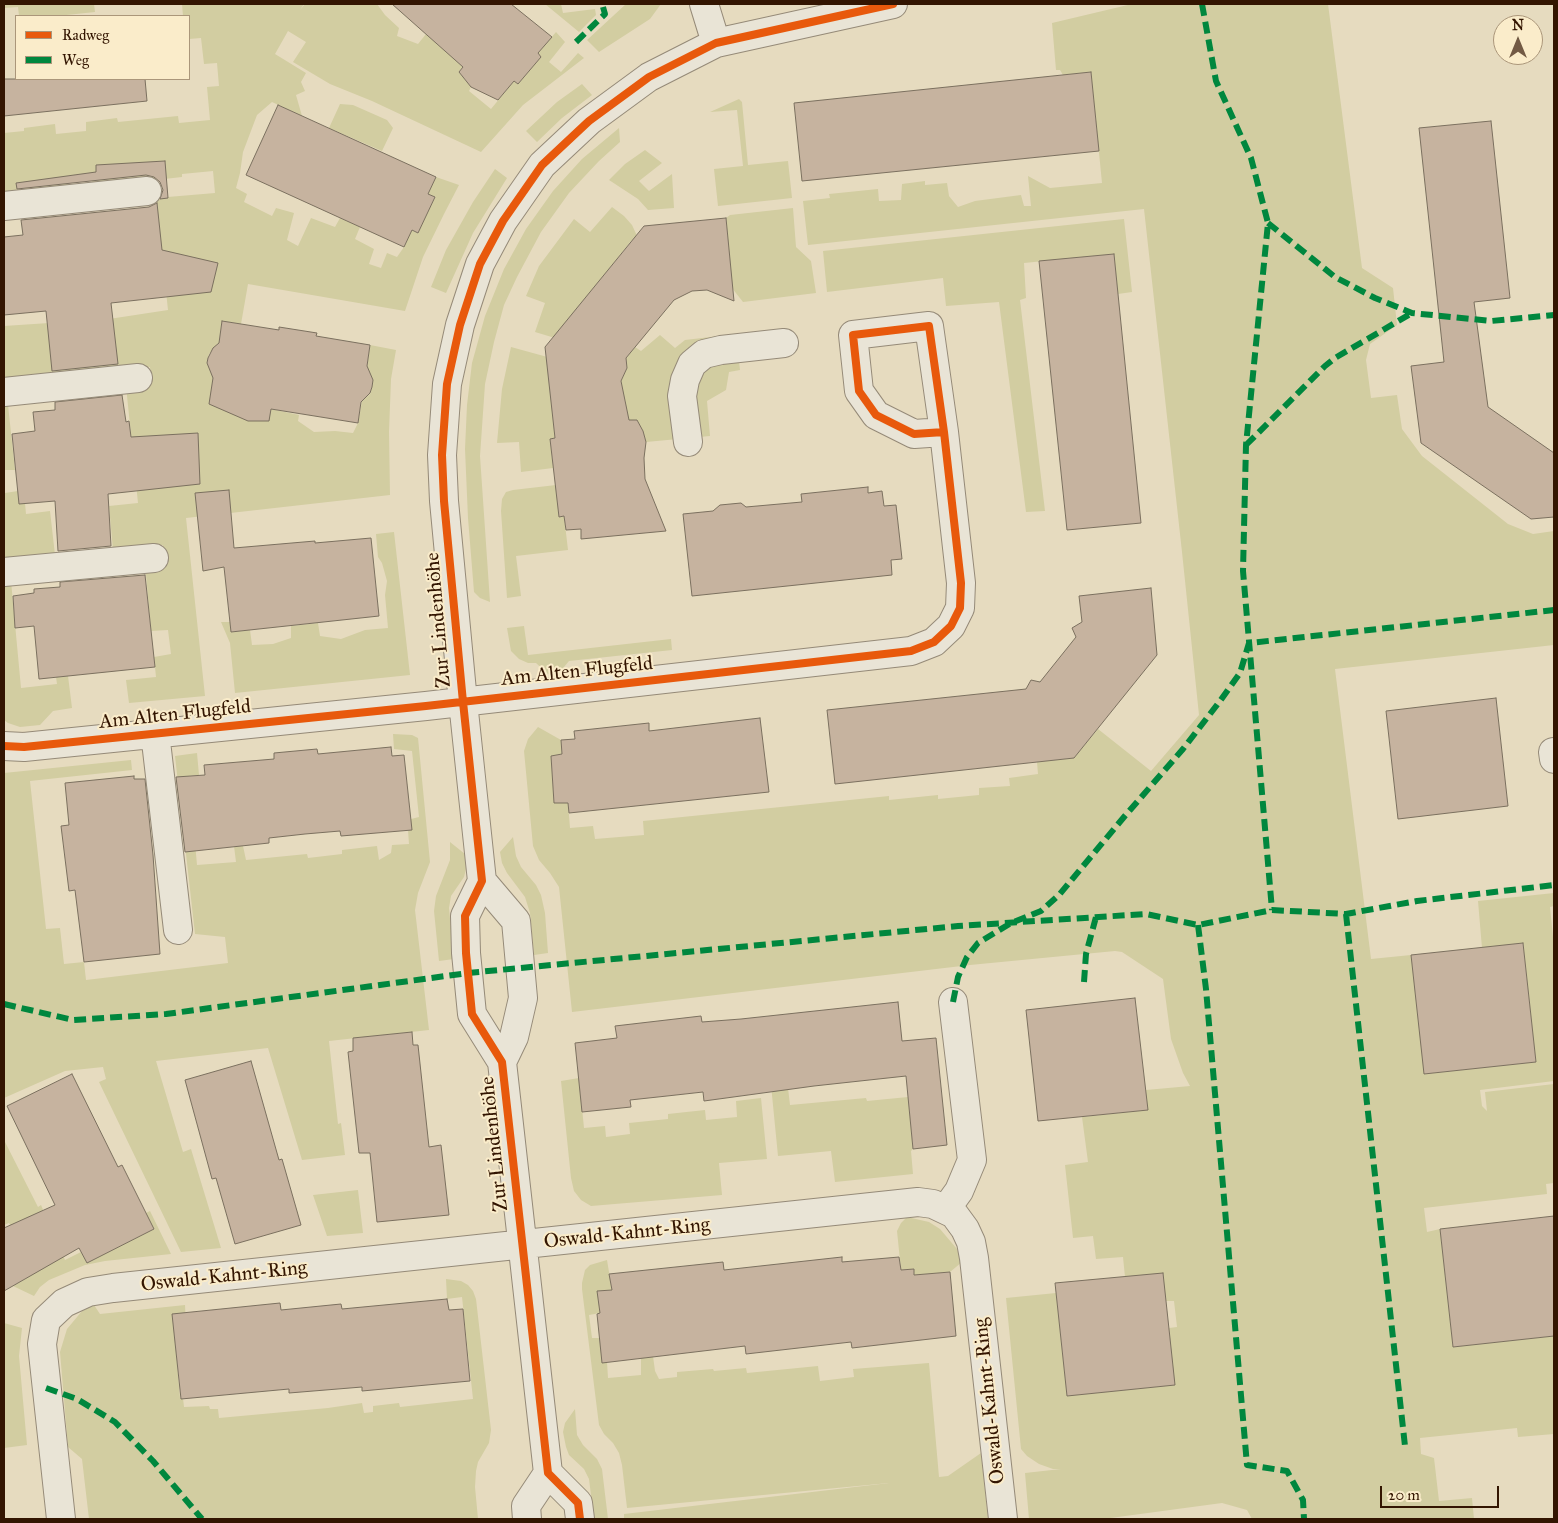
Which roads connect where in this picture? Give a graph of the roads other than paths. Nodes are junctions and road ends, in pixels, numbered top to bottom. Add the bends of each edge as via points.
1 (704, 4) edge
2 (893, 4) edge
3 (716, 43) junction
4 (147, 191) dead end
5 (4, 206) edge
6 (784, 343) dead end
7 (138, 378) dead end
8 (4, 392) edge
9 (944, 432) dead end
10 (688, 442) dead end
11 (154, 558) dead end
12 (4, 572) edge
13 (463, 702) junction
14 (155, 733) junction
15 (4, 746) edge
16 (482, 881) junction
17 (178, 930) dead end
18 (953, 1002) dead end
19 (502, 1062) junction
20 (946, 1209) junction
21 (521, 1245) junction
22 (548, 1473) junction
23 (61, 1519) edge
24 (527, 1519) edge
25 (580, 1519) edge
26 (1003, 1519) edge

1 - 3 street
2 - 3 street, Zur Lindenhöhe
3 - 13 street, Zur Lindenhöhe via 649,77 582,127 542,165 503,221 480,264 460,325 447,384 442,455
4 - 5 street
6 - 10 street via 721,350 704,354 692,364 682,396
7 - 8 street
9 - 13 street, Am Alten Flugfeld via 961,583 960,608 951,626 934,642 912,651
11 - 12 street
13 - 14 street, Am Alten Flugfeld
13 - 16 street, Zur Lindenhöhe
14 - 15 street, Am Alten Flugfeld via 24,747
14 - 17 street
16 - 19 street, Zur Lindenhöhe via 465,916 472,1014
16 - 19 street, Zur Lindenhöhe via 516,921 523,998 514,1038
18 - 20 street via 972,1160 959,1191
19 - 21 street, Zur Lindenhöhe
20 - 21 street, Oswald-Kahnt-Ring via 918,1202
20 - 26 street, Oswald-Kahnt-Ring via 965,1229 974,1255
21 - 22 street, Zur Lindenhöhe
21 - 23 street, Oswald-Kahnt-Ring via 113,1288 88,1292 64,1303 46,1320 42,1344
22 - 24 street via 526,1506
22 - 25 street via 578,1503

